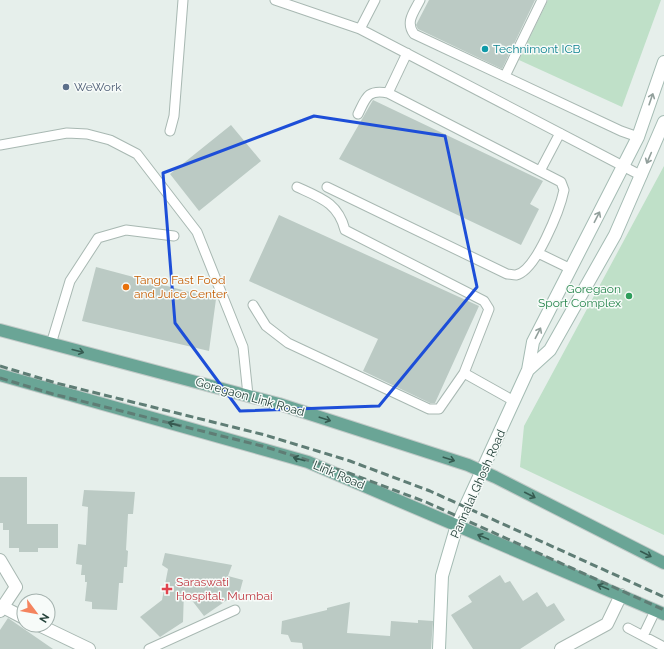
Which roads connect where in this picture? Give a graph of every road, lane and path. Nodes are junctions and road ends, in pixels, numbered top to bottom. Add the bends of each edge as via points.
1 (183, 0) edge
2 (275, 0) edge
3 (375, 0) edge
4 (420, 0) edge
5 (542, 0) edge
6 (360, 28) junction
7 (407, 53) junction
8 (664, 62) edge
9 (505, 76) junction
10 (388, 93) junction
11 (358, 114) dead end
12 (664, 122) edge
13 (170, 130) dead end
14 (560, 133) junction
15 (638, 137) junction
16 (0, 145) edge
17 (623, 166) junction
18 (540, 171) junction
19 (642, 176) junction
20 (297, 187) dead end
21 (327, 188) dead end
22 (174, 236) dead end
23 (538, 253) junction
24 (571, 269) junction
25 (253, 305) dead end
26 (0, 330) edge
27 (51, 344) junction
28 (528, 370) junction
29 (464, 373) junction
30 (0, 375) edge
31 (248, 395) junction
32 (514, 401) junction
33 (483, 472) junction
34 (457, 526) junction
35 (0, 560) edge
36 (664, 563) edge
37 (621, 594) junction
38 (1, 609) edge
39 (235, 610) dead end
40 (659, 612) edge
41 (16, 615) edge
42 (628, 628) dead end
43 (56, 633) edge
44 (643, 636) junction
45 (664, 647) edge
46 (89, 649) edge
47 (149, 649) edge
48 (439, 649) edge
49 (561, 649) edge

1 - 13 lane via 174,116
2 - 6 lane
3 - 6 lane
4 - 9 lane via 409,21 409,28 414,34
5 - 9 lane
6 - 7 lane
7 - 10 lane
7 - 14 lane
15 -> 8 street
9 - 15 lane
10 - 11 lane via 371,93 366,97
10 - 18 lane
12 -> 19 street
14 - 17 lane
14 - 18 lane
15 - 17 street
16 - 31 lane via 67,133 87,134 110,140 137,154 197,232 243,347
17 - 19 lane
24 -> 17 street
18 - 23 lane via 561,182 564,190 559,208
19 - 28 street via 615,235 550,350
20 - 29 lane via 333,206 342,218 345,230 484,301 489,309
21 - 23 lane via 507,274 516,275 526,269
22 - 27 lane via 126,230 98,238 70,280
23 - 24 lane
28 -> 24 street via 533,342
25 - 29 lane via 266,326 288,343 429,410 439,410
26 - 27 main road, Goregaon Link Road
27 -> 31 main road, Goregaon Link Road
28 - 32 street, Pannalal Ghosh Road
29 - 32 lane
34 -> 30 main road, Link Road via 308,462
31 -> 33 main road, Goregaon Link Road
32 - 33 street, Pannalal Ghosh Road
33 - 34 street, Pannalal Ghosh Road
33 -> 36 main road, Goregaon Link Road
37 -> 34 main road, Link Road
34 - 48 street, Pannalal Ghosh Road via 442,576
35 - 38 street via 16,587
37 - 40 main road, Link Road
37 - 49 street via 607,624
38 - 41 street
39 - 47 lane
40 - 44 lane
42 - 44 lane
43 - 46 street
44 - 45 lane

